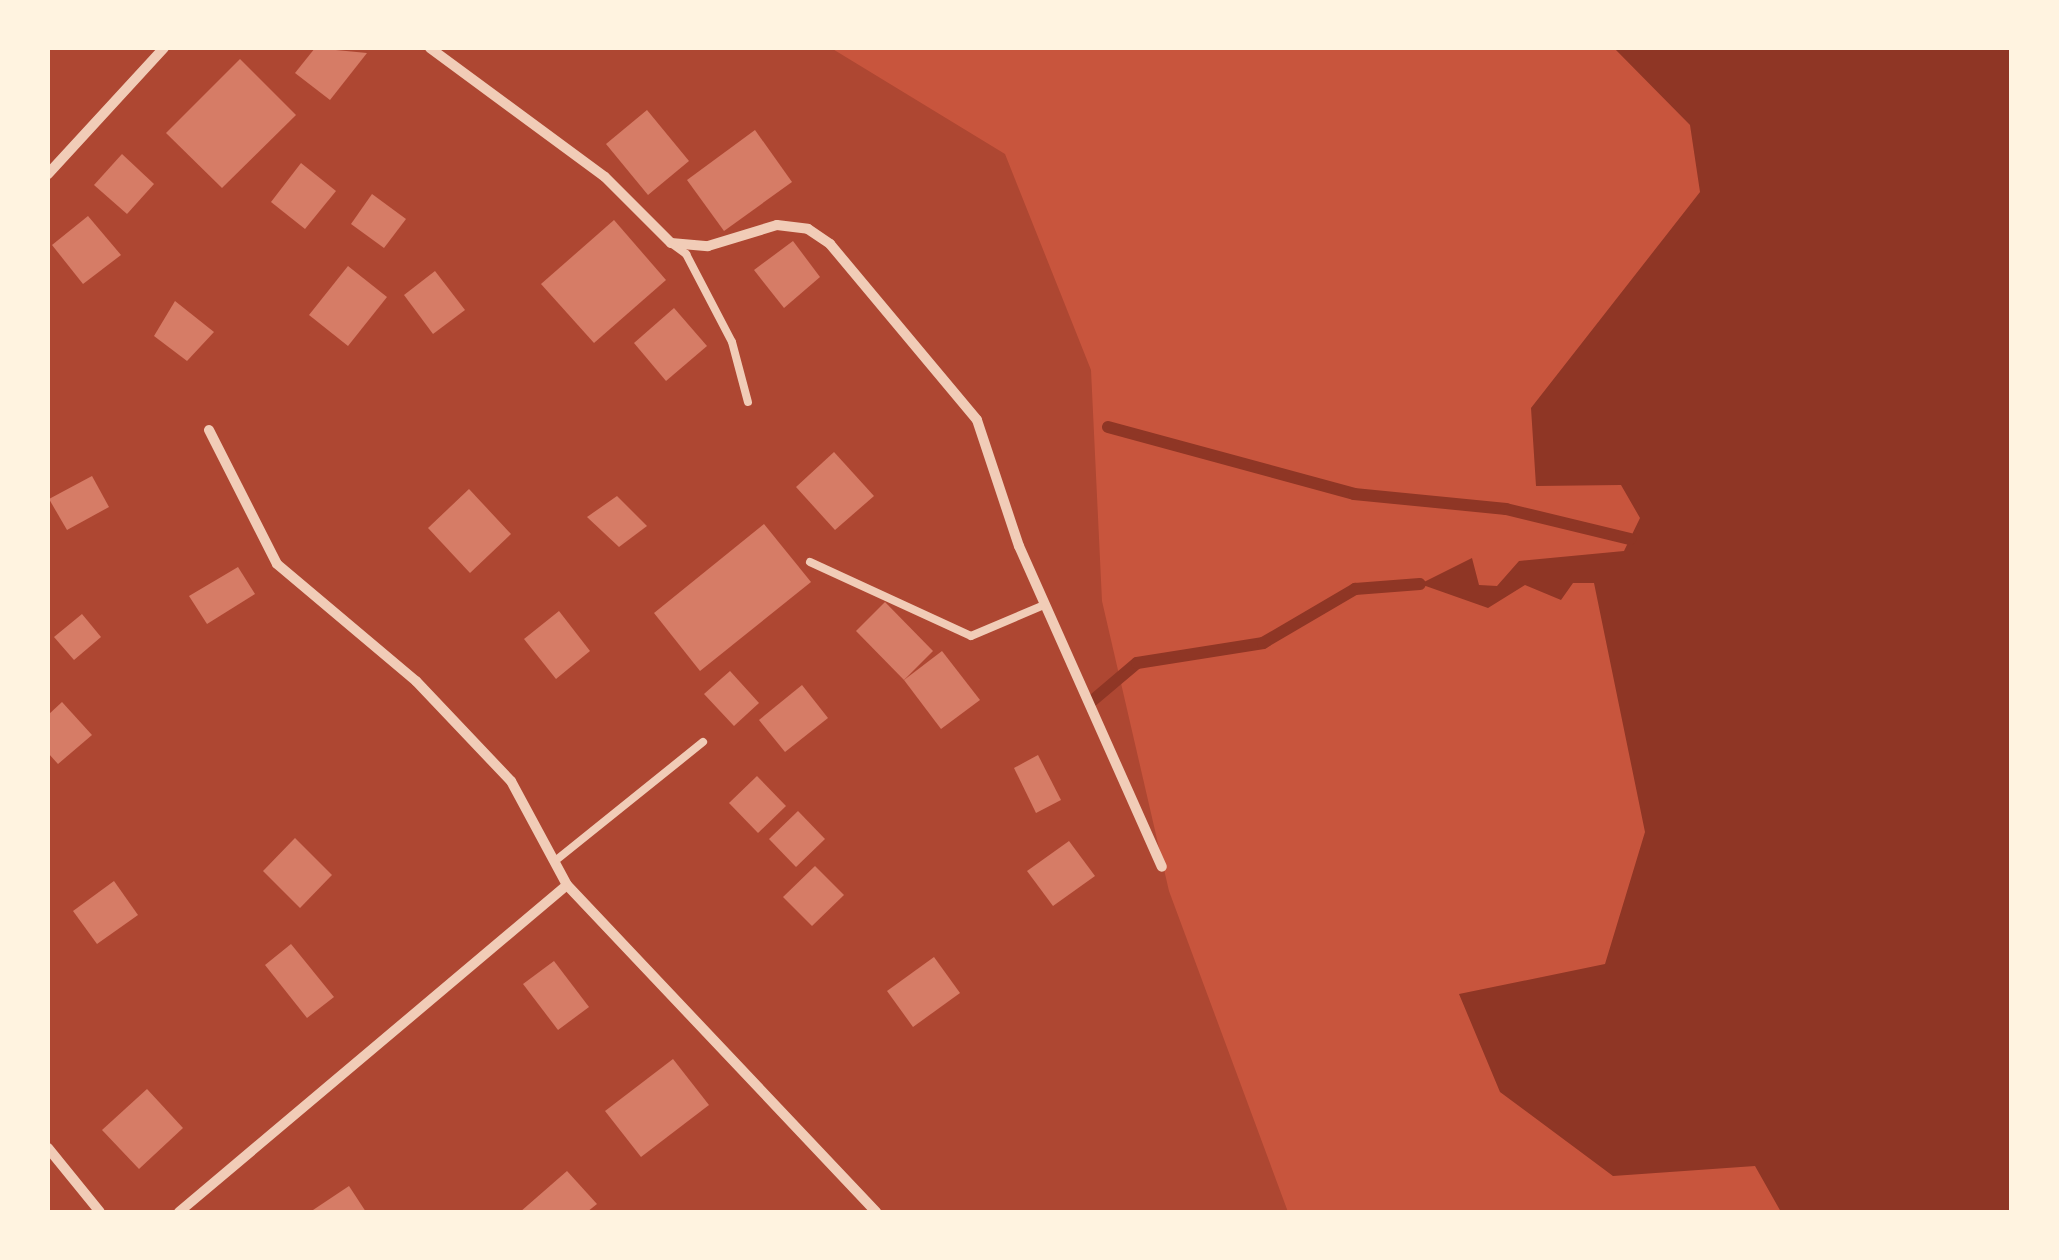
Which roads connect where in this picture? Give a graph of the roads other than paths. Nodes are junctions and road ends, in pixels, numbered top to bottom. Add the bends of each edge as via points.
1 (164, 48) edge
2 (430, 48) edge
3 (48, 174) edge
4 (671, 243) junction
5 (748, 402) dead end
6 (209, 430) dead end
7 (810, 562) dead end
8 (1044, 605) junction
9 (703, 742) dead end
10 (555, 862) junction
11 (1162, 867) dead end
12 (567, 885) junction
13 (48, 1148) edge
14 (100, 1212) edge
15 (179, 1212) edge
16 (876, 1212) edge

1 - 3 street
2 - 4 street via 576,154
4 - 5 lane via 686,254 732,342
4 - 8 street via 708,246 776,226 808,229 830,244 978,420
6 - 10 street via 276,564 416,681 512,782
7 - 8 lane via 971,636
8 - 11 street
9 - 10 lane
10 - 12 street
12 - 15 street
12 - 16 street
13 - 14 street

